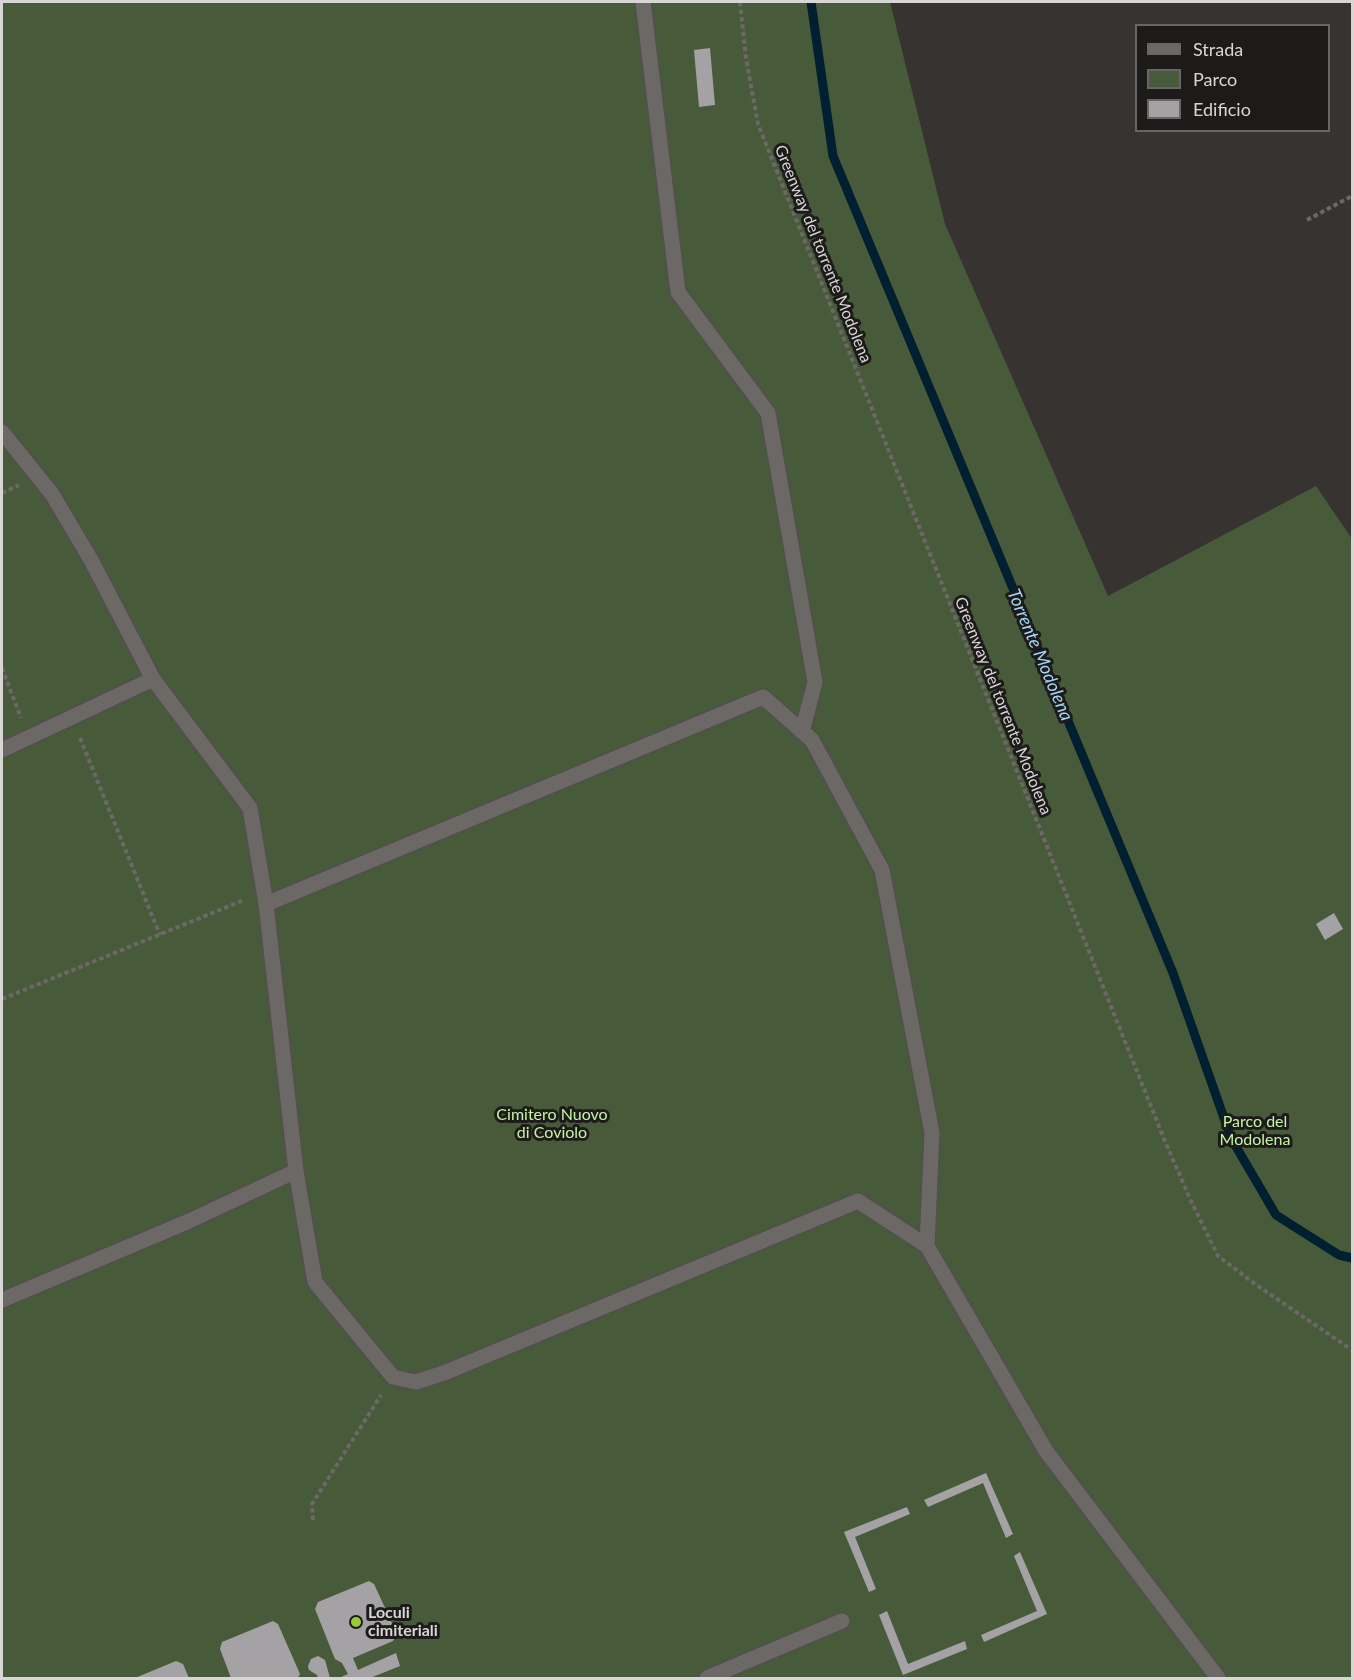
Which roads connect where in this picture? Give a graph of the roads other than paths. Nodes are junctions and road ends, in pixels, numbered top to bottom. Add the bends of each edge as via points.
1 (643, 2) edge
2 (2, 432) edge
3 (153, 679) junction
4 (802, 732) junction
5 (2, 750) edge
6 (265, 898) junction
7 (296, 1171) junction
8 (927, 1246) junction
9 (2, 1300) edge
10 (842, 1621) dead end
11 (707, 1678) edge
12 (1218, 1678) edge

1 - 4 lane via 678,292 768,413 815,682
2 - 3 lane via 52,494
3 - 5 lane
3 - 6 lane via 250,808
4 - 6 lane via 763,698
4 - 8 lane via 812,740 882,870 932,1133
6 - 7 lane
7 - 8 lane via 315,1282 393,1377 416,1382 858,1201
7 - 9 lane
8 - 12 lane via 1046,1450
10 - 11 lane

